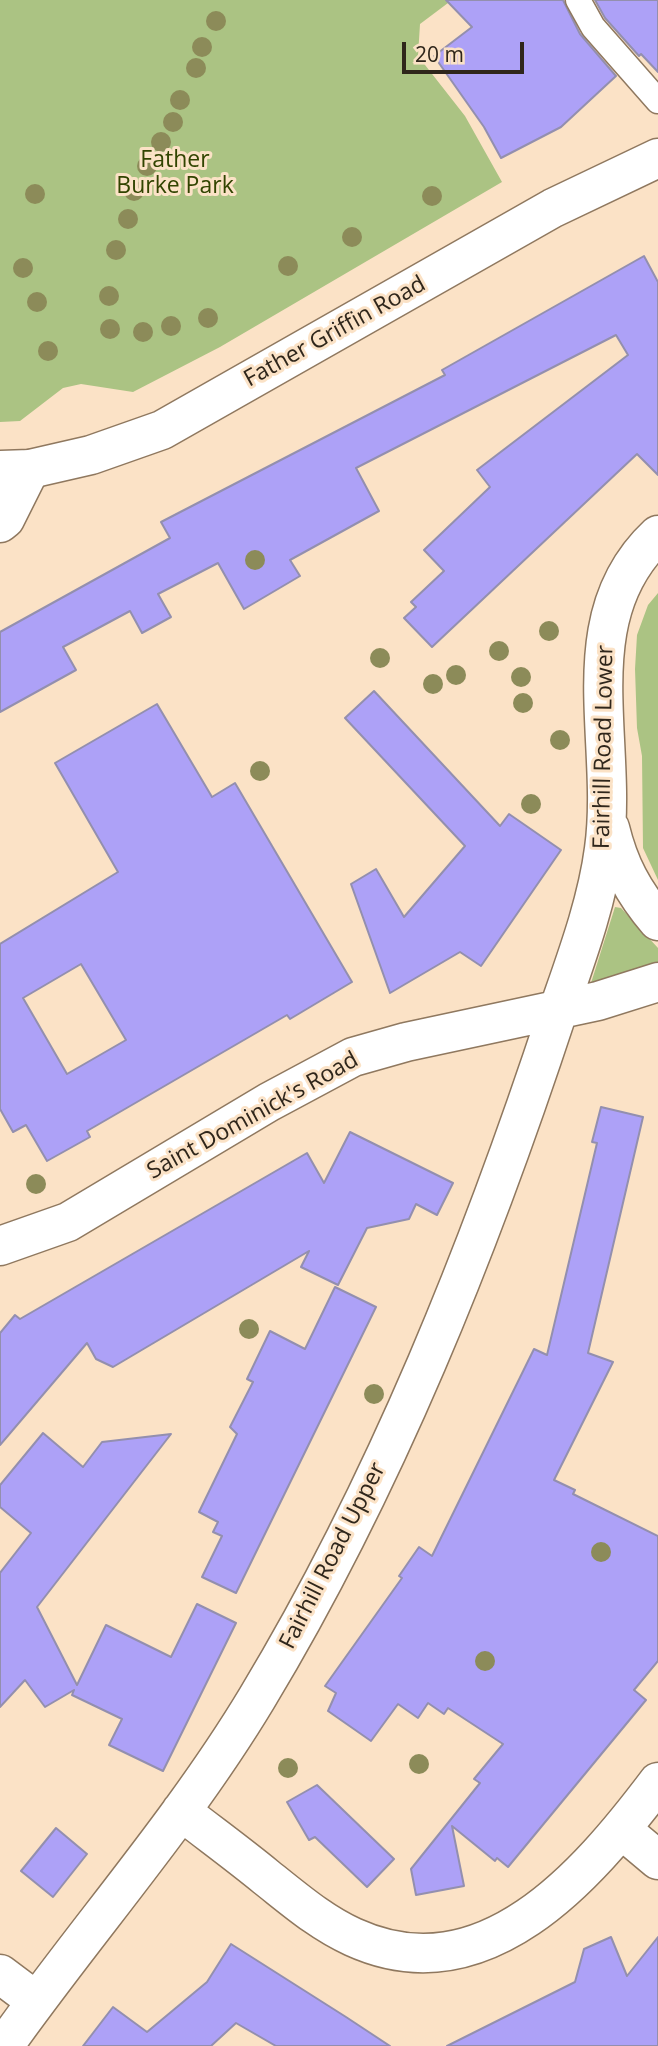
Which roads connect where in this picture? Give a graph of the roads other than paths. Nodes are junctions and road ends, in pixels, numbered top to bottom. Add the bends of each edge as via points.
1 (578, 0) edge
2 (658, 101) edge
3 (658, 158) edge
4 (15, 469) edge
5 (0, 523) edge
6 (658, 536) edge
7 (607, 814) junction
8 (658, 921) edge
9 (658, 982) edge
10 (559, 1010) junction
11 (0, 1245) edge
12 (658, 1782) edge
13 (181, 1811) junction
14 (621, 1829) junction
15 (658, 1860) edge
16 (0, 1974) edge
17 (36, 2001) junction
18 (4, 2046) edge

1 - 2 lane via 593,27
3 - 4 street, Father Griffin Road via 553,208 162,430 91,455
4 - 5 street via 5,519
6 - 7 street, Fairhill Road Lower via 629,567 607,619
7 - 8 street via 622,868
7 - 10 street, Fairhill Road Lower via 599,879
9 - 10 street, Saint Dominick's Road
10 - 11 street, Saint Dominick's Road via 353,1057 68,1222
10 - 13 street, Fairhill Road Upper via 461,1279 357,1517 256,1700
12 - 14 street
13 - 14 street via 306,1911 354,1938 417,1953 471,1948 497,1938 527,1919
13 - 17 street, Fairhill Road Upper
14 - 15 street
16 - 17 street
17 - 18 street, Fairhill Road Upper

